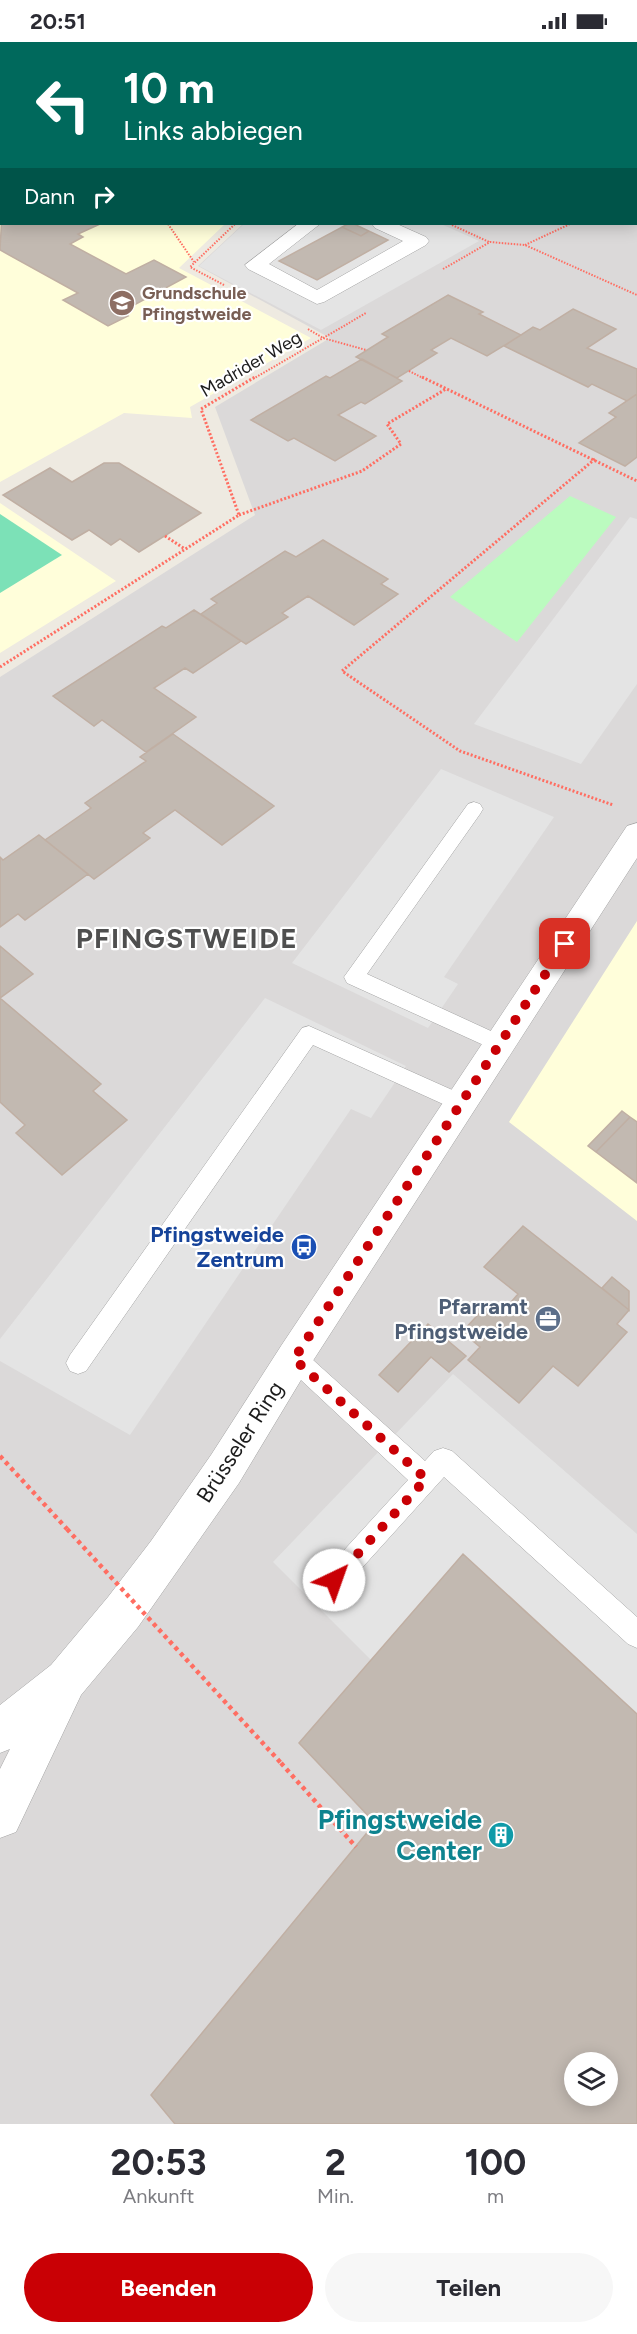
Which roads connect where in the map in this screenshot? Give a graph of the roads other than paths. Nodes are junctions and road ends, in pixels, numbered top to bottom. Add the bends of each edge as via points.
1 (309, 225) edge
2 (384, 225) edge
3 (474, 809) dead end
4 (637, 834) edge
5 (499, 1044) junction
6 (460, 1103) junction
7 (294, 1359) junction
8 (78, 1363) dead end
9 (426, 1479) junction
10 (334, 1580) dead end
11 (637, 1635) edge
12 (66, 1680) junction
13 (0, 1732) edge
14 (0, 1816) edge

1 - 2 street via 255,265 317,298 419,241
3 - 5 lane via 354,976
4 - 5 street, Brüsseler Ring
5 - 6 street, Brüsseler Ring
6 - 7 street, Brüsseler Ring
6 - 8 lane via 309,1034
7 - 9 lane
7 - 12 street, Brüsseler Ring via 165,1555
9 - 10 lane
9 - 11 lane via 443,1460
12 - 13 street, Brüsseler Ring
12 - 14 street, Brüsseler Ring

